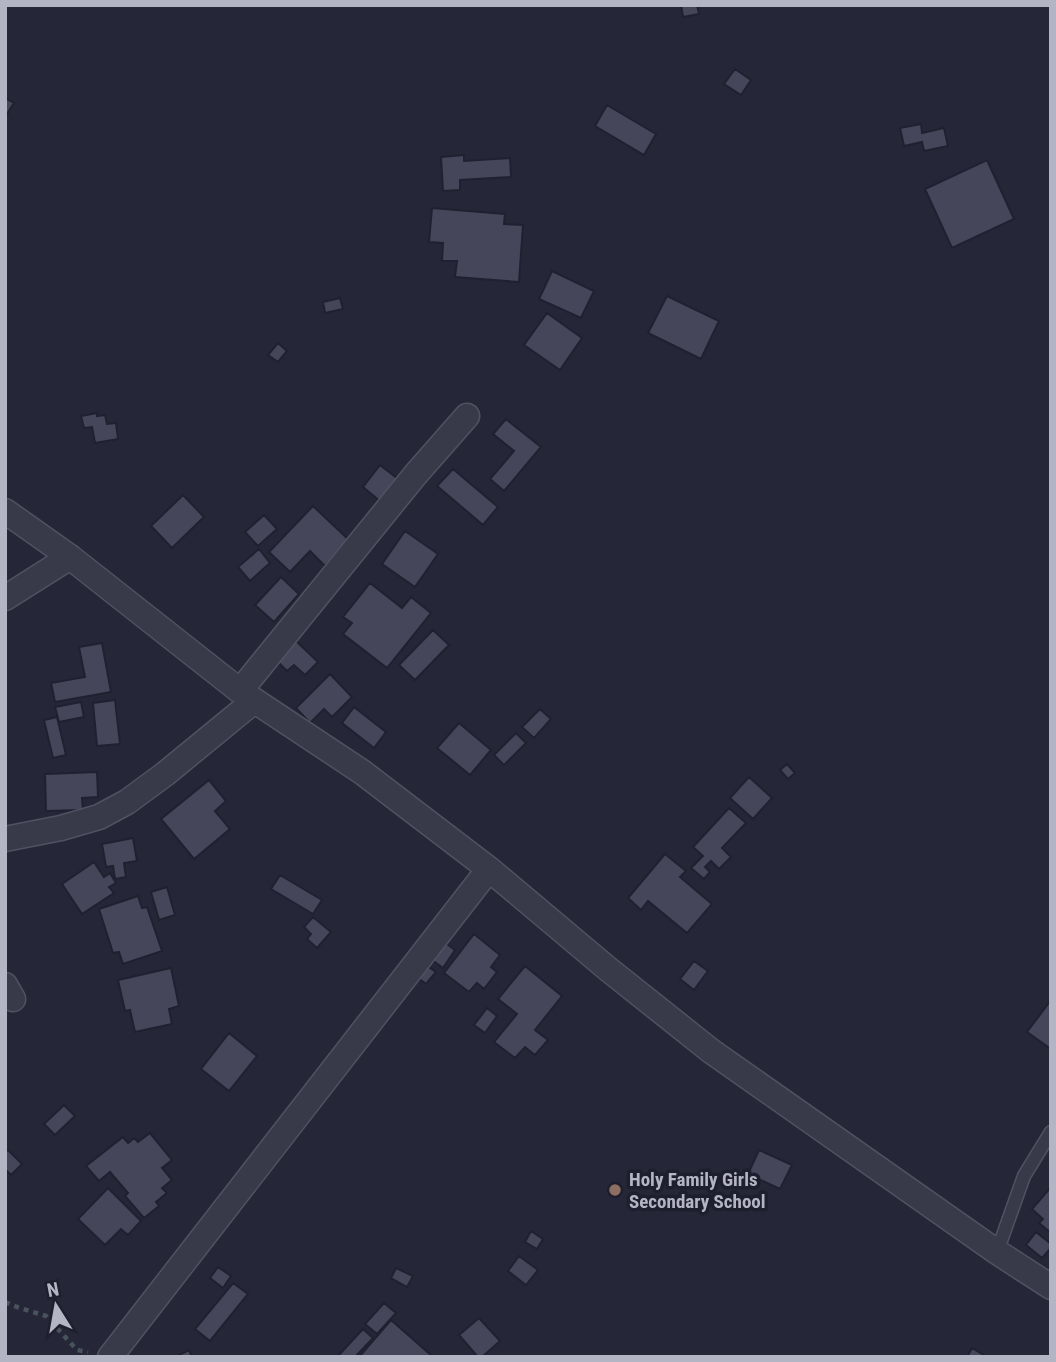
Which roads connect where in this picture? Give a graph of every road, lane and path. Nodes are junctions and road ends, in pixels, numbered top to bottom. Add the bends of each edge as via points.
1 (467, 416) dead end
2 (5, 511) edge
3 (70, 557) junction
4 (5, 598) edge
5 (247, 696) junction
6 (5, 839) edge
7 (489, 869) junction
8 (1051, 1132) edge
9 (998, 1252) junction
10 (1051, 1287) edge
11 (5, 1302) edge
12 (110, 1356) edge

1 - 5 street via 416,474
2 - 3 street
3 - 4 street
3 - 5 street
5 - 6 street via 165,774 127,802 99,817
5 - 7 street via 362,772
7 - 9 street via 710,1051
7 - 12 street
8 - 9 lane via 1024,1176
9 - 10 street
11 - 12 path via 47,1316 77,1350

